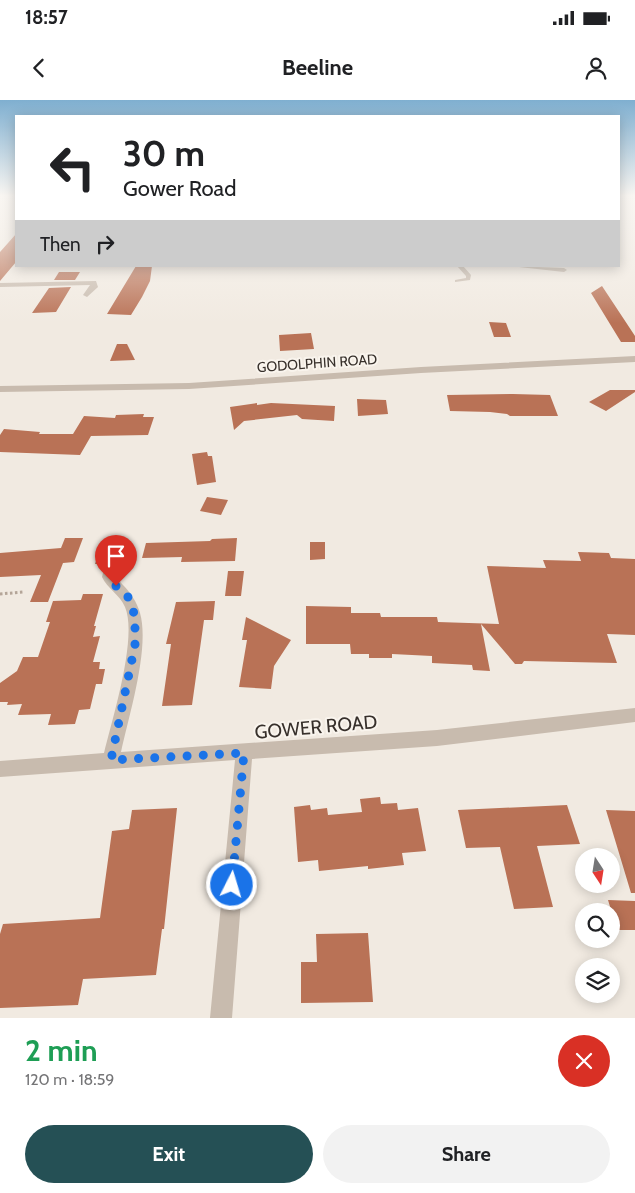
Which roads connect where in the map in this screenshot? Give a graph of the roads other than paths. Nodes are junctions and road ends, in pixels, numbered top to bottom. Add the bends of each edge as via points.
1 (461, 267) edge
2 (526, 267) edge
3 (564, 270) dead end
4 (457, 281) dead end
5 (0, 285) edge
6 (87, 295) dead end
7 (635, 359) edge
8 (0, 389) edge
9 (108, 577) dead end
10 (635, 715) edge
11 (244, 753) junction
12 (111, 760) junction
13 (0, 769) edge
14 (221, 1018) edge

1 - 4 lane via 469,276
2 - 3 lane
5 - 6 street via 93,283
7 - 8 street, GODOLPHIN ROAD via 179,386
9 - 12 street via 128,597 135,616 135,645
10 - 11 street, GOWER ROAD via 437,738
11 - 12 street, GOWER ROAD
11 - 14 street
12 - 13 street, GOWER ROAD

